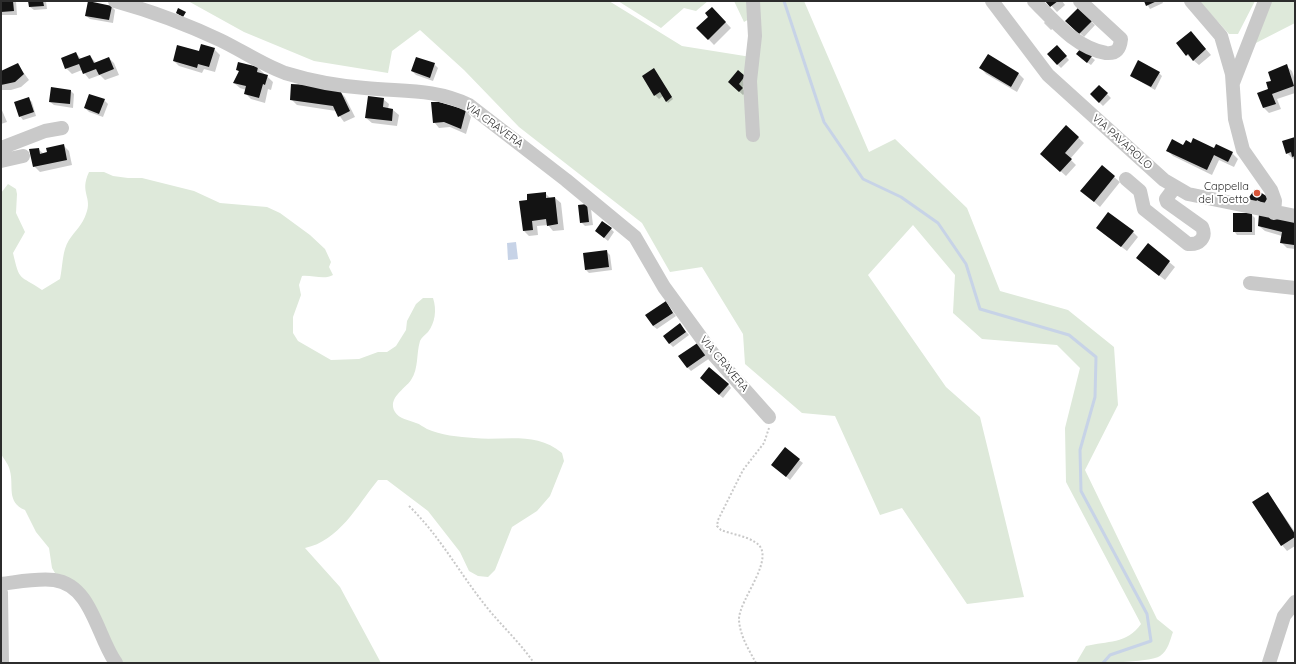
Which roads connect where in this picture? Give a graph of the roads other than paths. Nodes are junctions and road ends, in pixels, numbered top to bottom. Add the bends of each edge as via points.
1 (115, 1) edge
2 (753, 1) edge
3 (992, 1) edge
4 (1034, 1) edge
5 (1080, 1) edge
6 (1191, 1) edge
7 (1265, 1) edge
8 (1232, 86) junction
9 (62, 128) dead end
10 (753, 134) dead end
11 (1, 148) edge
12 (23, 156) dead end
13 (1, 161) edge
14 (1126, 179) dead end
15 (1175, 187) junction
16 (1274, 213) junction
17 (1295, 216) edge
18 (1250, 284) dead end
19 (1295, 288) edge
20 (769, 417) road end
21 (1, 584) edge
22 (1, 592) edge
23 (1295, 602) edge
24 (109, 660) edge
25 (2, 663) edge
26 (1269, 663) edge

1 - 20 street, VIA CRAVERA via 156,13 218,39 284,72 331,84 427,91 453,97 469,105 635,237 664,287 713,354
2 - 10 street via 755,36 750,81
3 - 15 street, VIA PAVAROLO via 1048,75 1164,180
4 - 5 street via 1071,37 1092,50 1112,53 1117,51 1121,39
6 - 8 street via 1221,36 1232,74
7 - 8 street
8 - 16 street via 1235,119 1243,150 1271,190 1275,201
9 - 11 street via 45,131
12 - 13 street
14 - 15 street via 1140,191 1144,209 1188,244 1196,244 1203,236 1202,227 1167,202 1166,199
15 - 16 street, VIA PAVAROLO via 1188,194
16 - 17 street, VIA PAVAROLO
18 - 19 street
21 - 24 street via 54,580 65,583 77,591 86,603
22 - 25 street
23 - 26 street via 1284,616

